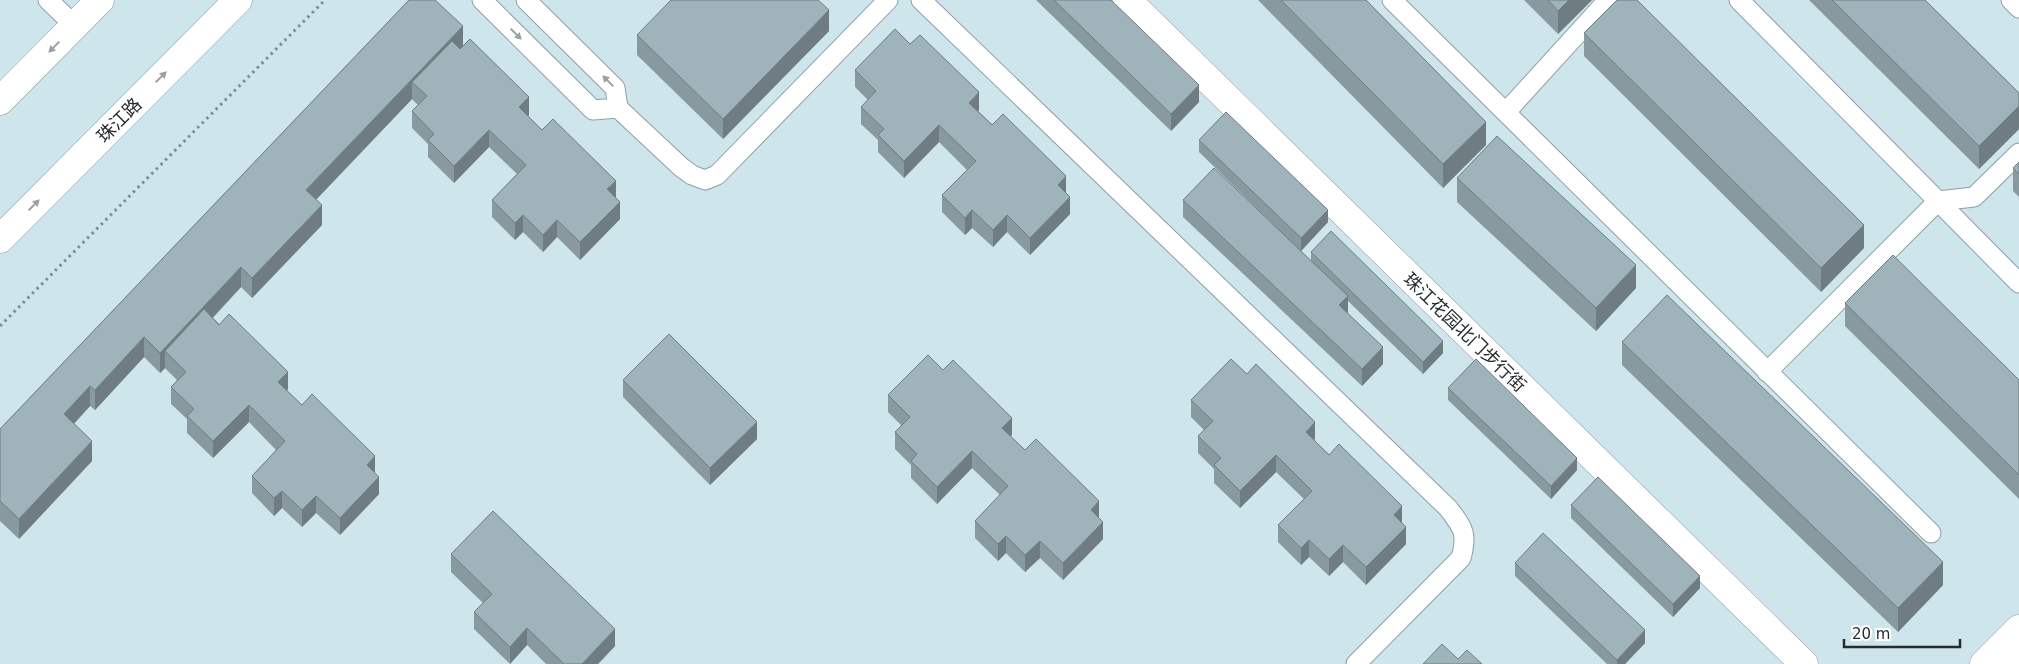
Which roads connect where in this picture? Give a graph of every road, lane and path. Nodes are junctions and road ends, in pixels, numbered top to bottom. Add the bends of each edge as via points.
1 (48, 0) edge
2 (100, 0) edge
3 (238, 0) edge
4 (325, 0) edge
5 (482, 0) edge
6 (526, 0) edge
7 (888, 0) edge
8 (921, 0) edge
9 (1127, 0) edge
10 (1392, 0) edge
11 (1608, 0) edge
12 (1739, 0) edge
13 (2011, 0) edge
14 (2019, 8) edge
15 (75, 26) junction
16 (0, 102) edge
17 (618, 108) junction
18 (1506, 112) junction
19 (2019, 154) edge
20 (1938, 201) junction
21 (0, 239) edge
22 (2019, 283) edge
23 (0, 326) edge
24 (1767, 372) junction
25 (1931, 533) dead end
26 (2019, 629) edge
27 (1356, 664) edge
28 (1804, 664) edge
29 (1984, 664) edge

1 - 15 lane
2 - 15 street
21 -> 3 street, 珠江路
4 - 23 path
5 -> 17 lane via 593,110
17 -> 6 lane via 615,88
7 - 17 lane via 717,175 705,180 681,167
8 - 27 lane via 1448,508 1461,525 1466,542 1461,558
9 - 28 street, 珠江花园北门步行街
10 - 18 lane
11 - 18 lane
12 - 20 lane
13 - 14 lane
15 -> 16 street
18 - 24 lane
19 - 20 lane via 1974,197
20 - 22 lane
20 - 24 lane
24 - 25 lane
26 - 29 street

